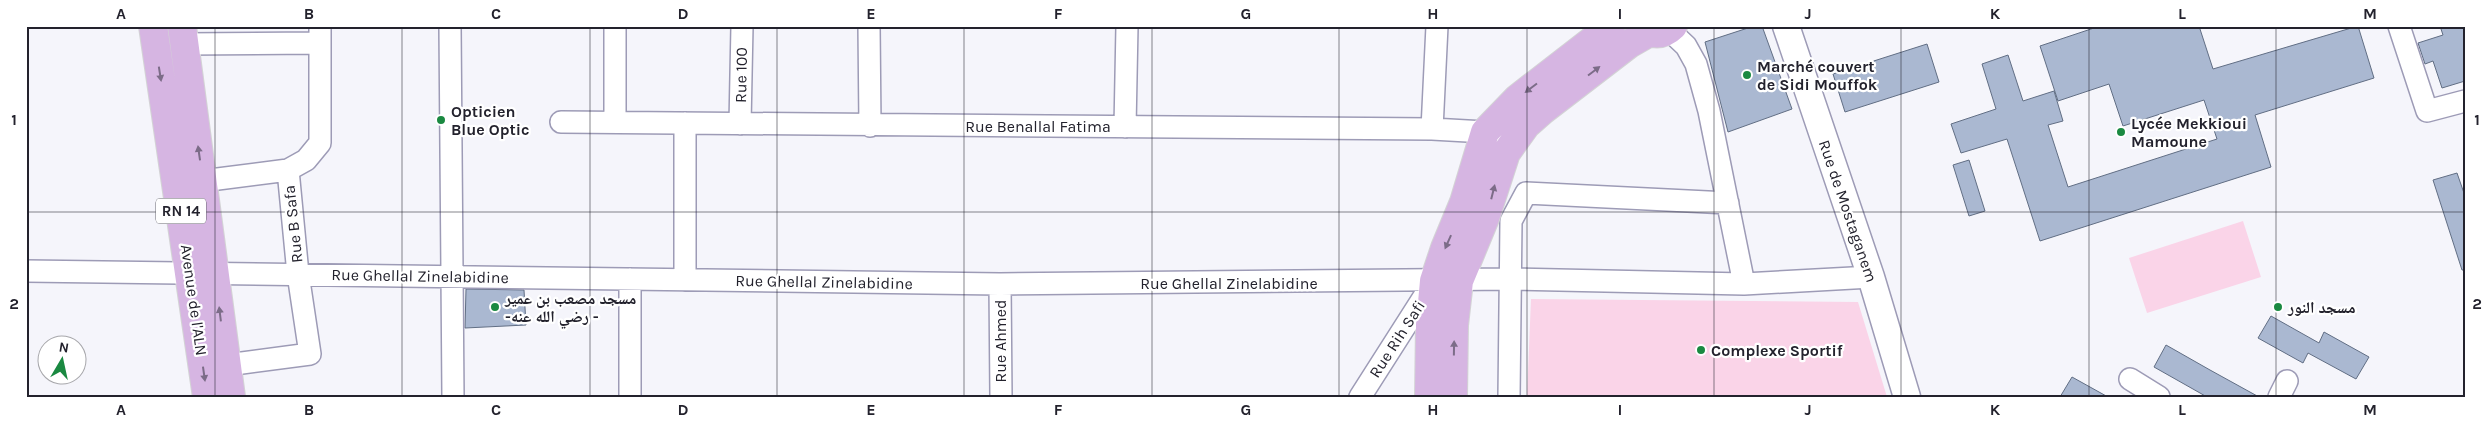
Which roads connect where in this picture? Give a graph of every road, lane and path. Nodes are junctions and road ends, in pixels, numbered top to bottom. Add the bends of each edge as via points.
1 (153, 26) edge
2 (450, 26) edge
3 (614, 26) edge
4 (742, 26) edge
5 (869, 26) edge
6 (1127, 26) edge
7 (1437, 26) edge
8 (1611, 26) edge
9 (1786, 26) edge
10 (2399, 26) edge
11 (1658, 29) edge
12 (183, 35) edge
13 (320, 35) edge
14 (2463, 107) edge
15 (560, 122) dead end
16 (615, 122) junction
17 (685, 123) junction
18 (740, 124) junction
19 (870, 126) junction
20 (1125, 127) junction
21 (1432, 129) junction
22 (1485, 132) junction
23 (1513, 141) junction
24 (288, 170) junction
25 (202, 181) junction
26 (1728, 203) junction
27 (26, 271) edge
28 (203, 273) junction
29 (298, 274) junction
30 (452, 276) junction
31 (1871, 277) junction
32 (630, 279) junction
33 (1511, 279) junction
34 (686, 280) junction
35 (1447, 281) junction
36 (1000, 284) junction
37 (1744, 284) junction
38 (227, 365) junction
39 (2130, 379) dead end
40 (207, 397) edge
41 (231, 397) edge
42 (453, 397) edge
43 (630, 397) edge
44 (1000, 397) edge
45 (1360, 397) edge
46 (1429, 397) edge
47 (1453, 397) edge
48 (1509, 397) edge
49 (1908, 397) edge
50 (2159, 397) edge

1 -> 28 main road, Avenue de l'ALN / RN 14
2 - 30 street
3 - 16 street
4 - 18 street, Rue 100
5 - 19 street
6 - 20 street
7 - 21 street
8 -> 22 main road via 1518,98
9 - 31 street, Rue de Mostaganem
10 - 14 street via 2427,111
23 -> 11 main road via 1543,110 1629,44
11 - 26 street via 1683,42 1696,64
12 - 13 street
25 -> 12 main road, Avenue de l'ALN / RN 14
13 - 24 street, Rue B Safa via 320,143 306,160
15 - 16 street, Rue Benallal Fatima
16 - 17 street, Rue Benallal Fatima
17 - 18 street, Rue Benallal Fatima
17 - 34 street
18 - 19 street, Rue Benallal Fatima
19 - 20 street, Rue Benallal Fatima
20 - 21 street, Rue Benallal Fatima
21 - 22 street, Rue Benallal Fatima
22 - 23 street, Rue Benallal Fatima
22 -> 35 main road via 1464,202 1445,248
35 -> 23 main road via 1490,207 1500,168
24 - 25 street
24 - 29 street, Rue B Safa
25 - 28 main road, Avenue de l'ALN / RN 14
26 - 33 street via 1526,193 1511,221
26 - 37 street
27 - 28 street, Rue Ghellal Zinelabidine
28 - 29 street, Rue Ghellal Zinelabidine
38 -> 28 main road, Avenue de l'ALN / RN 14
28 -> 40 main road, Avenue de l'ALN / RN 14
29 - 30 street, Rue Ghellal Zinelabidine
29 - 38 street, Rue B Safa via 310,354
30 - 32 street, Rue Ghellal Zinelabidine
30 - 42 street
31 - 37 street, Rue Ghellal Zinelabidine
31 - 49 street, Rue de Mostaganem
32 - 34 street, Rue Ghellal Zinelabidine
32 - 43 street
33 - 35 street, Rue Ghellal Zinelabidine
33 - 37 street, Rue Ghellal Zinelabidine
33 - 48 street
34 - 36 street, Rue Ghellal Zinelabidine
35 - 36 street, Rue Ghellal Zinelabidine
35 - 45 street, Rue Rih Safi
35 - 46 main road via 1430,325
47 -> 35 main road via 1454,325
36 - 44 street, Rue Ahmed
38 - 41 main road, Avenue de l'ALN / RN 14
39 - 50 street

